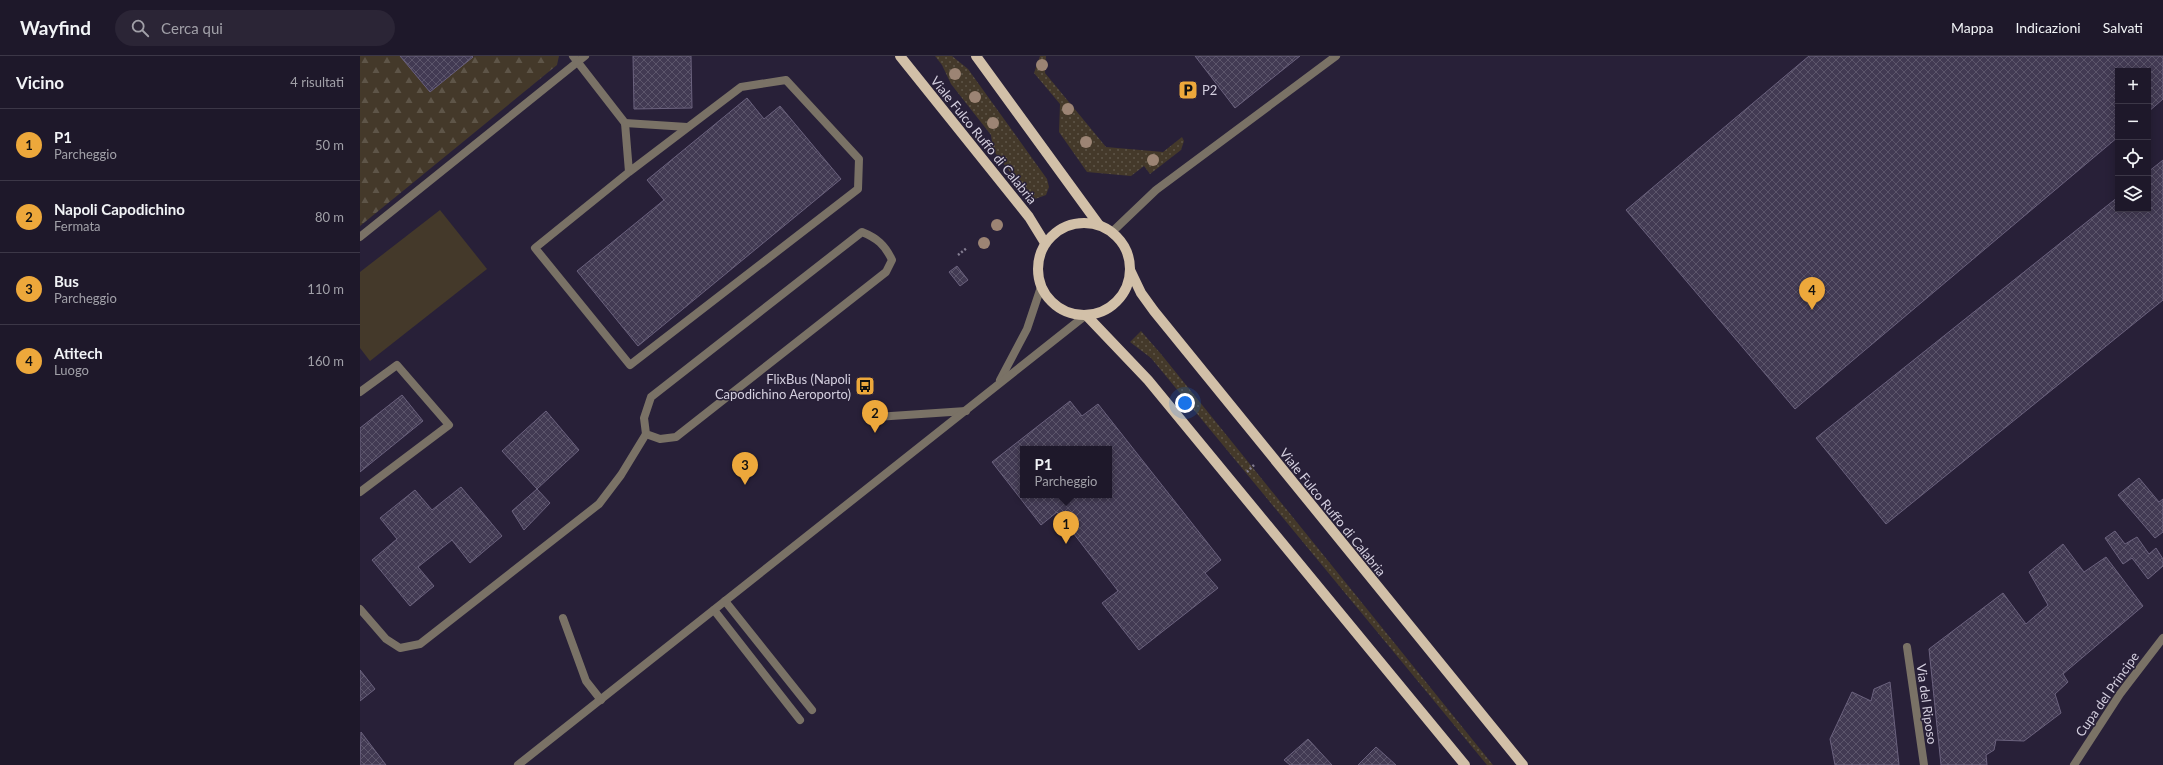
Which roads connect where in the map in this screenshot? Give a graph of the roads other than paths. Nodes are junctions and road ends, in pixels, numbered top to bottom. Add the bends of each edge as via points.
1 (585, 56) edge
2 (900, 56) edge
3 (976, 56) edge
4 (1336, 56) edge
5 (575, 59) edge
6 (626, 123) junction
7 (687, 126) junction
8 (629, 172) junction
9 (1099, 225) junction
10 (1112, 232) junction
11 (360, 237) edge
12 (1045, 243) junction
13 (1130, 270) junction
14 (1041, 287) junction
15 (1086, 315) junction
16 (999, 383) junction
17 (360, 392) edge
18 (966, 411) junction
19 (876, 417) dead end
20 (646, 434) junction
21 (360, 492) edge
22 (725, 601) junction
23 (360, 609) edge
24 (714, 610) junction
25 (563, 618) dead end
26 (2163, 638) edge
27 (1907, 647) dead end
28 (601, 700) junction
29 (812, 710) dead end
30 (800, 720) dead end
31 (518, 765) edge
32 (1465, 765) edge
33 (1523, 765) edge
34 (1924, 765) edge
35 (2074, 765) edge

1 - 5 street
2 - 12 main road, Viale Fulco Ruffo di Calabria via 1029,217
3 - 9 main road
4 - 10 street via 1156,190
5 - 6 street
5 - 11 street
6 - 7 street
6 - 8 street
7 - 8 street
7 - 8 street via 741,87 786,80 859,159 858,189 630,365 535,248
9 - 10 main road
9 - 12 main road via 1069,225 1055,232
10 - 13 main road via 1123,244
12 - 14 main road via 1038,257 1037,272
13 - 15 main road via 1122,296 1112,306
13 - 33 main road, Viale Fulco Ruffo di Calabria via 1141,293 1154,311
14 - 15 main road via 1049,300 1060,309
14 - 16 street via 1027,329
15 - 16 street
15 - 32 main road via 1148,380
16 - 18 street
17 - 21 street via 396,364 448,425
18 - 19 street
18 - 22 street
20 - 20 street via 644,418 651,397 862,232 876,237 888,251 892,260 886,272 676,437 660,439
20 - 23 street via 622,475 599,504 420,644 400,648 386,639
22 - 24 street
22 - 29 street
24 - 28 street
24 - 30 street
25 - 28 street via 586,681
26 - 35 street, Cupa del Principe via 2120,694
27 - 34 street, Via del Riposo
28 - 31 street

